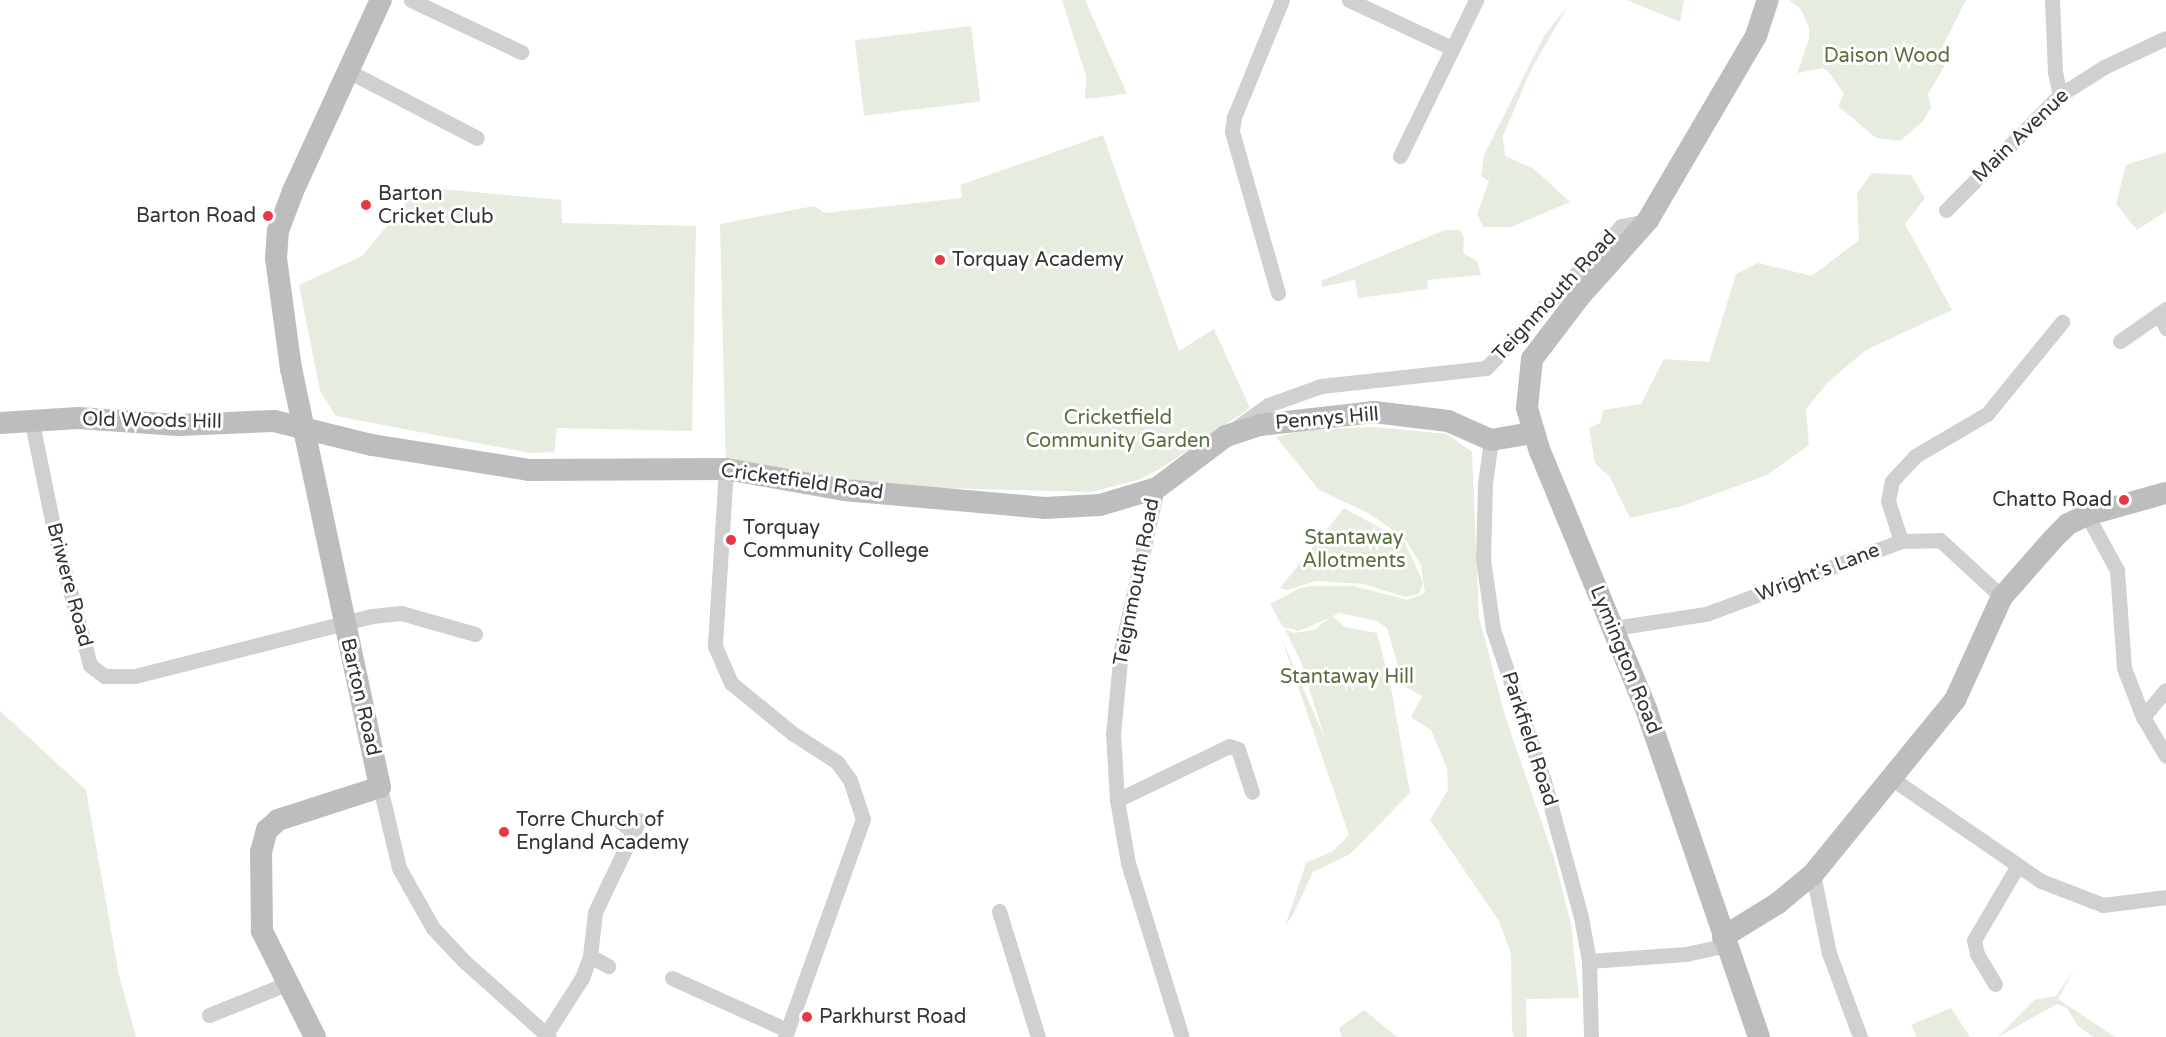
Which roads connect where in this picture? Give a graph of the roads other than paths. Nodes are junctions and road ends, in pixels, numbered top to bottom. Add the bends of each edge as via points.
1 (381, 0) edge
2 (411, 0) edge
3 (1282, 0) edge
4 (1349, 0) edge
5 (1476, 0) edge
6 (1768, 0) edge
7 (2052, 0) edge
8 (2166, 38) edge
9 (1452, 48) junction
10 (522, 52) dead end
11 (348, 71) junction
12 (2060, 94) junction
13 (477, 138) dead end
14 (1400, 156) dead end
15 (1946, 210) dead end
16 (1648, 220) junction
17 (1278, 293) dead end
18 (1581, 295) joint
19 (2162, 311) edge
20 (2062, 322) dead end
21 (2166, 328) edge
22 (2120, 341) dead end
23 (0, 423) edge
24 (32, 423) junction
25 (304, 426) junction
26 (1532, 433) junction
27 (1226, 436) junction
28 (1491, 440) junction
29 (726, 469) junction
30 (1157, 488) junction
31 (2166, 493) edge
32 (2087, 515) junction
33 (1901, 541) junction
34 (2002, 597) junction
35 (343, 624) junction
36 (1614, 628) junction
37 (475, 634) dead end
38 (2166, 690) edge
39 (2143, 717) junction
40 (2166, 756) edge
41 (1891, 778) junction
42 (380, 787) junction
43 (1252, 792) dead end
44 (1117, 800) junction
45 (617, 819) dead end
46 (2017, 867) junction
47 (1814, 874) junction
48 (2166, 897) edge
49 (999, 911) dead end
50 (1725, 941) junction
51 (590, 956) junction
52 (1589, 961) junction
53 (608, 966) dead end
54 (672, 978) dead end
55 (286, 984) junction
56 (1995, 984) dead end
57 (208, 1015) dead end
58 (786, 1033) edge
59 (548, 1035) edge
60 (315, 1037) edge
61 (1038, 1037) edge
62 (1182, 1037) edge
63 (1591, 1037) edge
64 (1759, 1037) edge
65 (1860, 1037) edge

1 - 11 street, Barton Road
2 - 10 street
3 - 17 street via 1234,117 1232,131
4 - 9 street
5 - 9 street
6 - 16 street, Teignmouth Road via 1756,36
7 - 12 street via 2055,72
8 - 12 street, Main Avenue via 2104,67
9 - 14 street
11 - 13 street
11 - 25 street, Barton Road via 278,231 276,279
12 - 15 street, Main Avenue
16 - 18 street, Teignmouth Road
16 - 27 street, Teignmouth Road via 1621,226 1486,368 1321,386 1268,405 1248,416
18 - 26 street, Lymington Road via 1532,359 1527,408
19 - 21 street
19 - 22 street
20 - 33 street via 1987,414 1915,456 1892,481 1887,501
23 - 24 street, Old Woods Hill
24 - 25 street, Old Woods Hill via 78,418 178,425 274,421
24 - 35 street, Briwere Road via 55,535 90,665 104,676 135,676
25 - 29 street, Cricketfield Road via 372,445 529,470
25 - 35 street, Barton Road
26 - 28 street
26 - 36 street, Lymington Road
27 - 28 street, Pennys Hill via 1260,425 1374,412 1448,421
27 - 30 street, Teignmouth Road
28 - 52 street, Parkfield Road via 1485,484 1483,559 1493,629 1568,863
29 - 30 street, Cricketfield Road via 844,490 1044,508 1100,505
29 - 58 street via 715,646 731,683 792,733 837,762 850,780 863,819
30 - 44 street, Teignmouth Road via 1121,650 1113,734
31 - 32 street
32 - 34 street via 2068,524
32 - 39 street via 2117,570 2124,668
33 - 34 street, Wright's Lane via 1940,540
33 - 36 street, Wright's Lane via 1706,614
34 - 41 street via 1955,700
35 - 37 street, Briwere Road via 401,613
35 - 42 street, Barton Road
36 - 50 street, Lymington Road via 1647,711
38 - 39 street
39 - 40 street
41 - 46 street
41 - 47 street
42 - 55 street via 278,820 267,830 261,852 262,931
42 - 59 street, Barton Road via 399,868 433,928 464,961
43 - 44 street via 1238,749 1229,746
44 - 62 street, Teignmouth Road via 1128,863
45 - 51 street via 636,826 595,912
46 - 48 street via 2103,904
46 - 56 street via 1974,940 1977,954
47 - 50 street
47 - 65 street via 1828,953
49 - 61 street
50 - 52 street via 1686,954
50 - 64 street, Lymington Road
51 - 53 street
51 - 59 street via 582,978
52 - 63 street, Parkfield Road
54 - 58 street via 702,999
55 - 57 street
55 - 60 street

